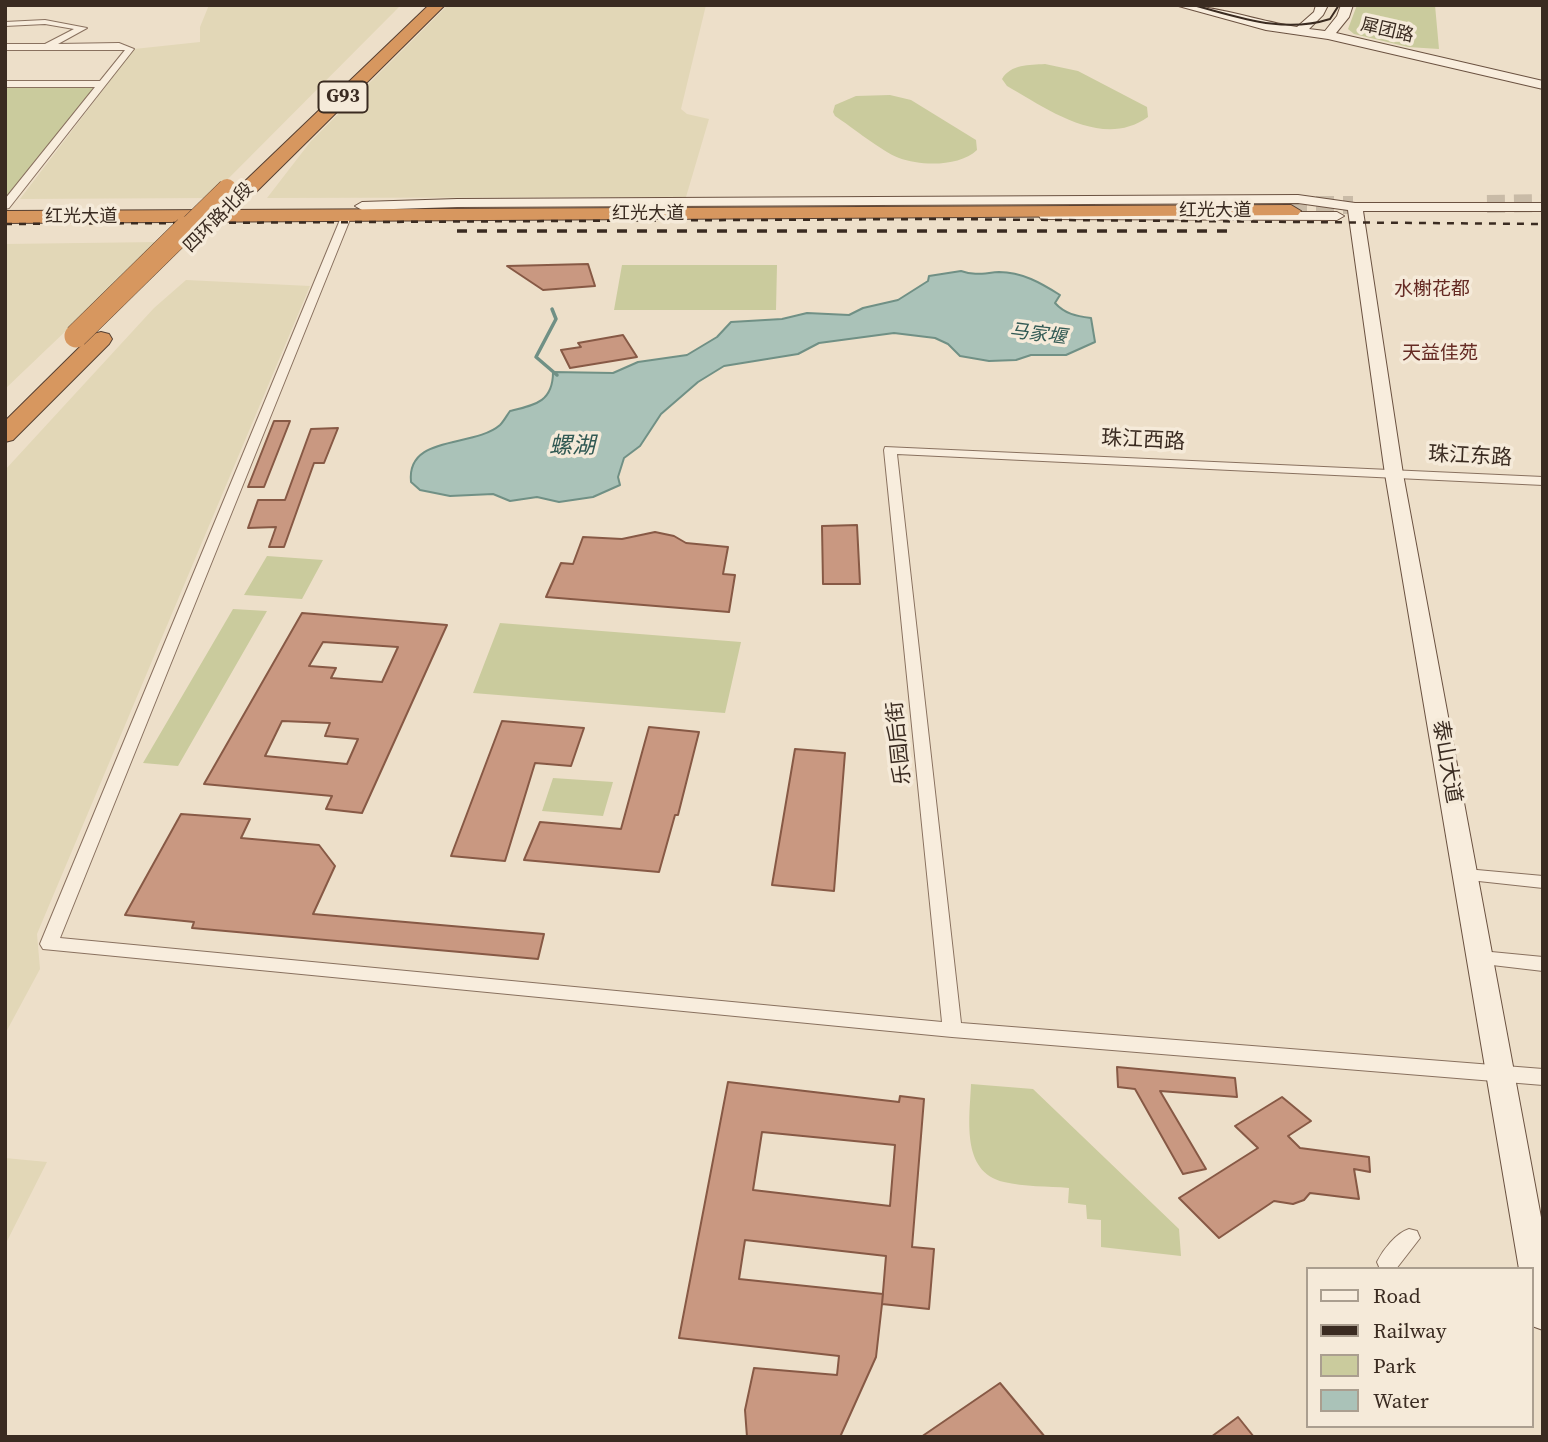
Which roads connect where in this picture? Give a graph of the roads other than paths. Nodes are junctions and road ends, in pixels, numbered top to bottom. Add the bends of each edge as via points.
1 (438, 5) edge
2 (1181, 5) edge
3 (1212, 5) edge
4 (1322, 5) edge
5 (1347, 5) edge
6 (416, 6) edge
7 (5, 24) edge
8 (1305, 26) junction
9 (1330, 34) junction
10 (46, 46) junction
11 (5, 47) edge
12 (5, 84) edge
13 (102, 84) junction
14 (1543, 84) edge
15 (238, 188) junction
16 (943, 201) junction
17 (1543, 207) edge
18 (5, 208) edge
19 (834, 208) junction
20 (354, 211) junction
21 (857, 212) junction
22 (1356, 212) junction
23 (1543, 215) edge
24 (5, 218) edge
25 (5, 407) edge
26 (5, 435) edge
27 (890, 450) joint
28 (1394, 474) junction
29 (1543, 481) edge
30 (1466, 875) junction
31 (1543, 882) edge
32 (1481, 958) junction
33 (1543, 964) edge
34 (952, 1030) junction
35 (1502, 1073) junction
36 (1543, 1077) edge
37 (1409, 1238) dead end
38 (1388, 1262) dead end
39 (1543, 1315) edge

1 - 15 highway, 四环路北段 / G93
2 - 8 main road, 犀团路
3 - 8 main road, 犀团路
4 - 8 main road
5 - 9 main road
6 - 15 highway, 四环路北段 / G93 via 275,139
7 - 10 street via 45,22 83,28
8 - 9 main road, 犀团路
9 - 14 main road, 犀团路
10 - 11 street
10 - 13 street via 130,48
12 - 13 street
13 - 18 street
15 - 25 highway, 四环路北段 / G93, bridge via 76,335
15 - 26 highway, 四环路北段 / G93 via 101,339
16 - 19 highway
16 - 20 main road via 457,203
16 - 22 main road via 1298,199
17 - 22 main road
18 - 20 highway, 红光大道
19 - 20 highway, 红光大道
19 - 21 highway, 红光大道 via 1290,208
20 - 21 highway, 红光大道
20 - 24 highway, 红光大道
20 - 34 street via 49,944
21 - 22 main road via 959,216
22 - 23 main road
22 - 28 main road, 泰山大道
27 - 28 street, 珠江西路
27 - 34 street, 乐园后街
28 - 29 street, 珠江东路
28 - 30 main road, 泰山大道
30 - 31 street
30 - 32 main road, 泰山大道
32 - 33 street
32 - 35 main road, 泰山大道
34 - 35 street
35 - 36 street
35 - 39 main road, 泰山大道
37 - 38 street

